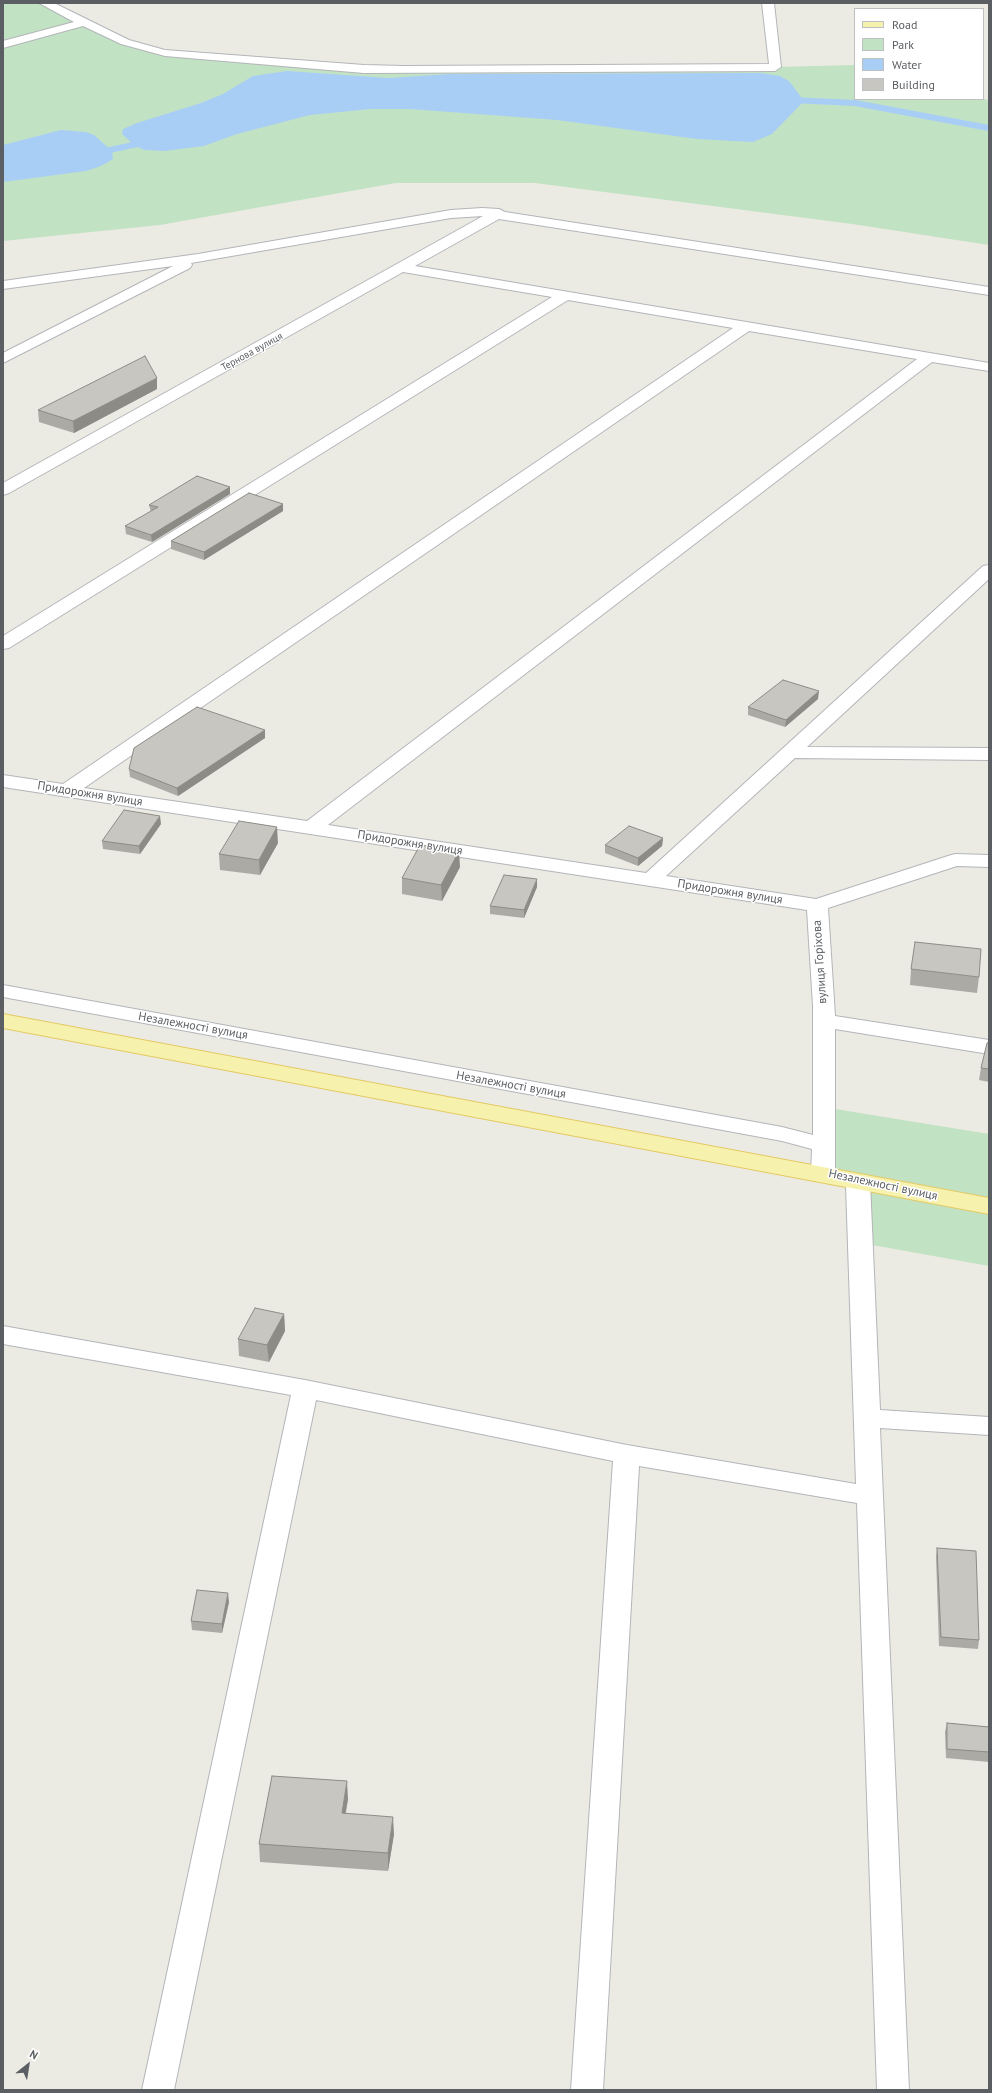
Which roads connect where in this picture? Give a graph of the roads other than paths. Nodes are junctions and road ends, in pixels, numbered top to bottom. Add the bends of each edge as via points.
1 (45, 3) edge
2 (768, 3) edge
3 (85, 22) junction
4 (3, 45) edge
5 (500, 213) junction
6 (198, 258) junction
7 (404, 268) junction
8 (3, 284) edge
9 (989, 291) edge
10 (566, 295) junction
11 (746, 326) junction
12 (929, 357) junction
13 (3, 359) edge
14 (989, 367) edge
15 (3, 490) edge
16 (989, 570) edge
17 (3, 644) edge
18 (789, 752) junction
19 (989, 754) edge
20 (3, 781) edge
21 (66, 790) junction
22 (311, 828) junction
23 (989, 861) edge
24 (650, 880) junction
25 (817, 905) junction
26 (3, 991) edge
27 (823, 1020) junction
28 (3, 1021) edge
29 (989, 1047) edge
30 (824, 1144) junction
31 (823, 1175) junction
32 (858, 1182) junction
33 (989, 1206) edge
34 (3, 1335) edge
35 (305, 1389) junction
36 (868, 1418) junction
37 (989, 1426) edge
38 (627, 1454) junction
39 (870, 1496) junction
40 (158, 2090) edge
41 (587, 2090) edge
42 (893, 2090) edge

1 - 3 street
2 - 3 street via 775,68 364,69 166,53 136,46
3 - 4 street
5 - 6 street via 467,212
5 - 7 street, Тернова вулиця
5 - 9 street
6 - 8 street
6 - 13 street
7 - 10 street
7 - 15 street, Тернова вулиця
10 - 11 street
10 - 17 street
11 - 12 street
11 - 21 street
12 - 14 street
12 - 22 street
16 - 18 street
18 - 19 street
18 - 24 street
20 - 21 street, Придорожня вулиця
21 - 22 street, Придорожня вулиця
22 - 24 street, Придорожня вулиця
23 - 25 street, вулиця Горіхова via 955,860
24 - 25 street, Придорожня вулиця
25 - 27 street, вулиця Горіхова
26 - 30 street, Незалежності вулиця via 782,1134
27 - 29 street
27 - 30 street, вулиця Горіхова
28 - 31 main road
30 - 31 street, Незалежності вулиця
31 - 32 street, Незалежності вулиця
32 - 33 street, Незалежності вулиця
32 - 36 street
34 - 35 street
35 - 38 street
35 - 40 street
36 - 37 street
36 - 39 street
38 - 39 street
38 - 41 street
39 - 42 street

